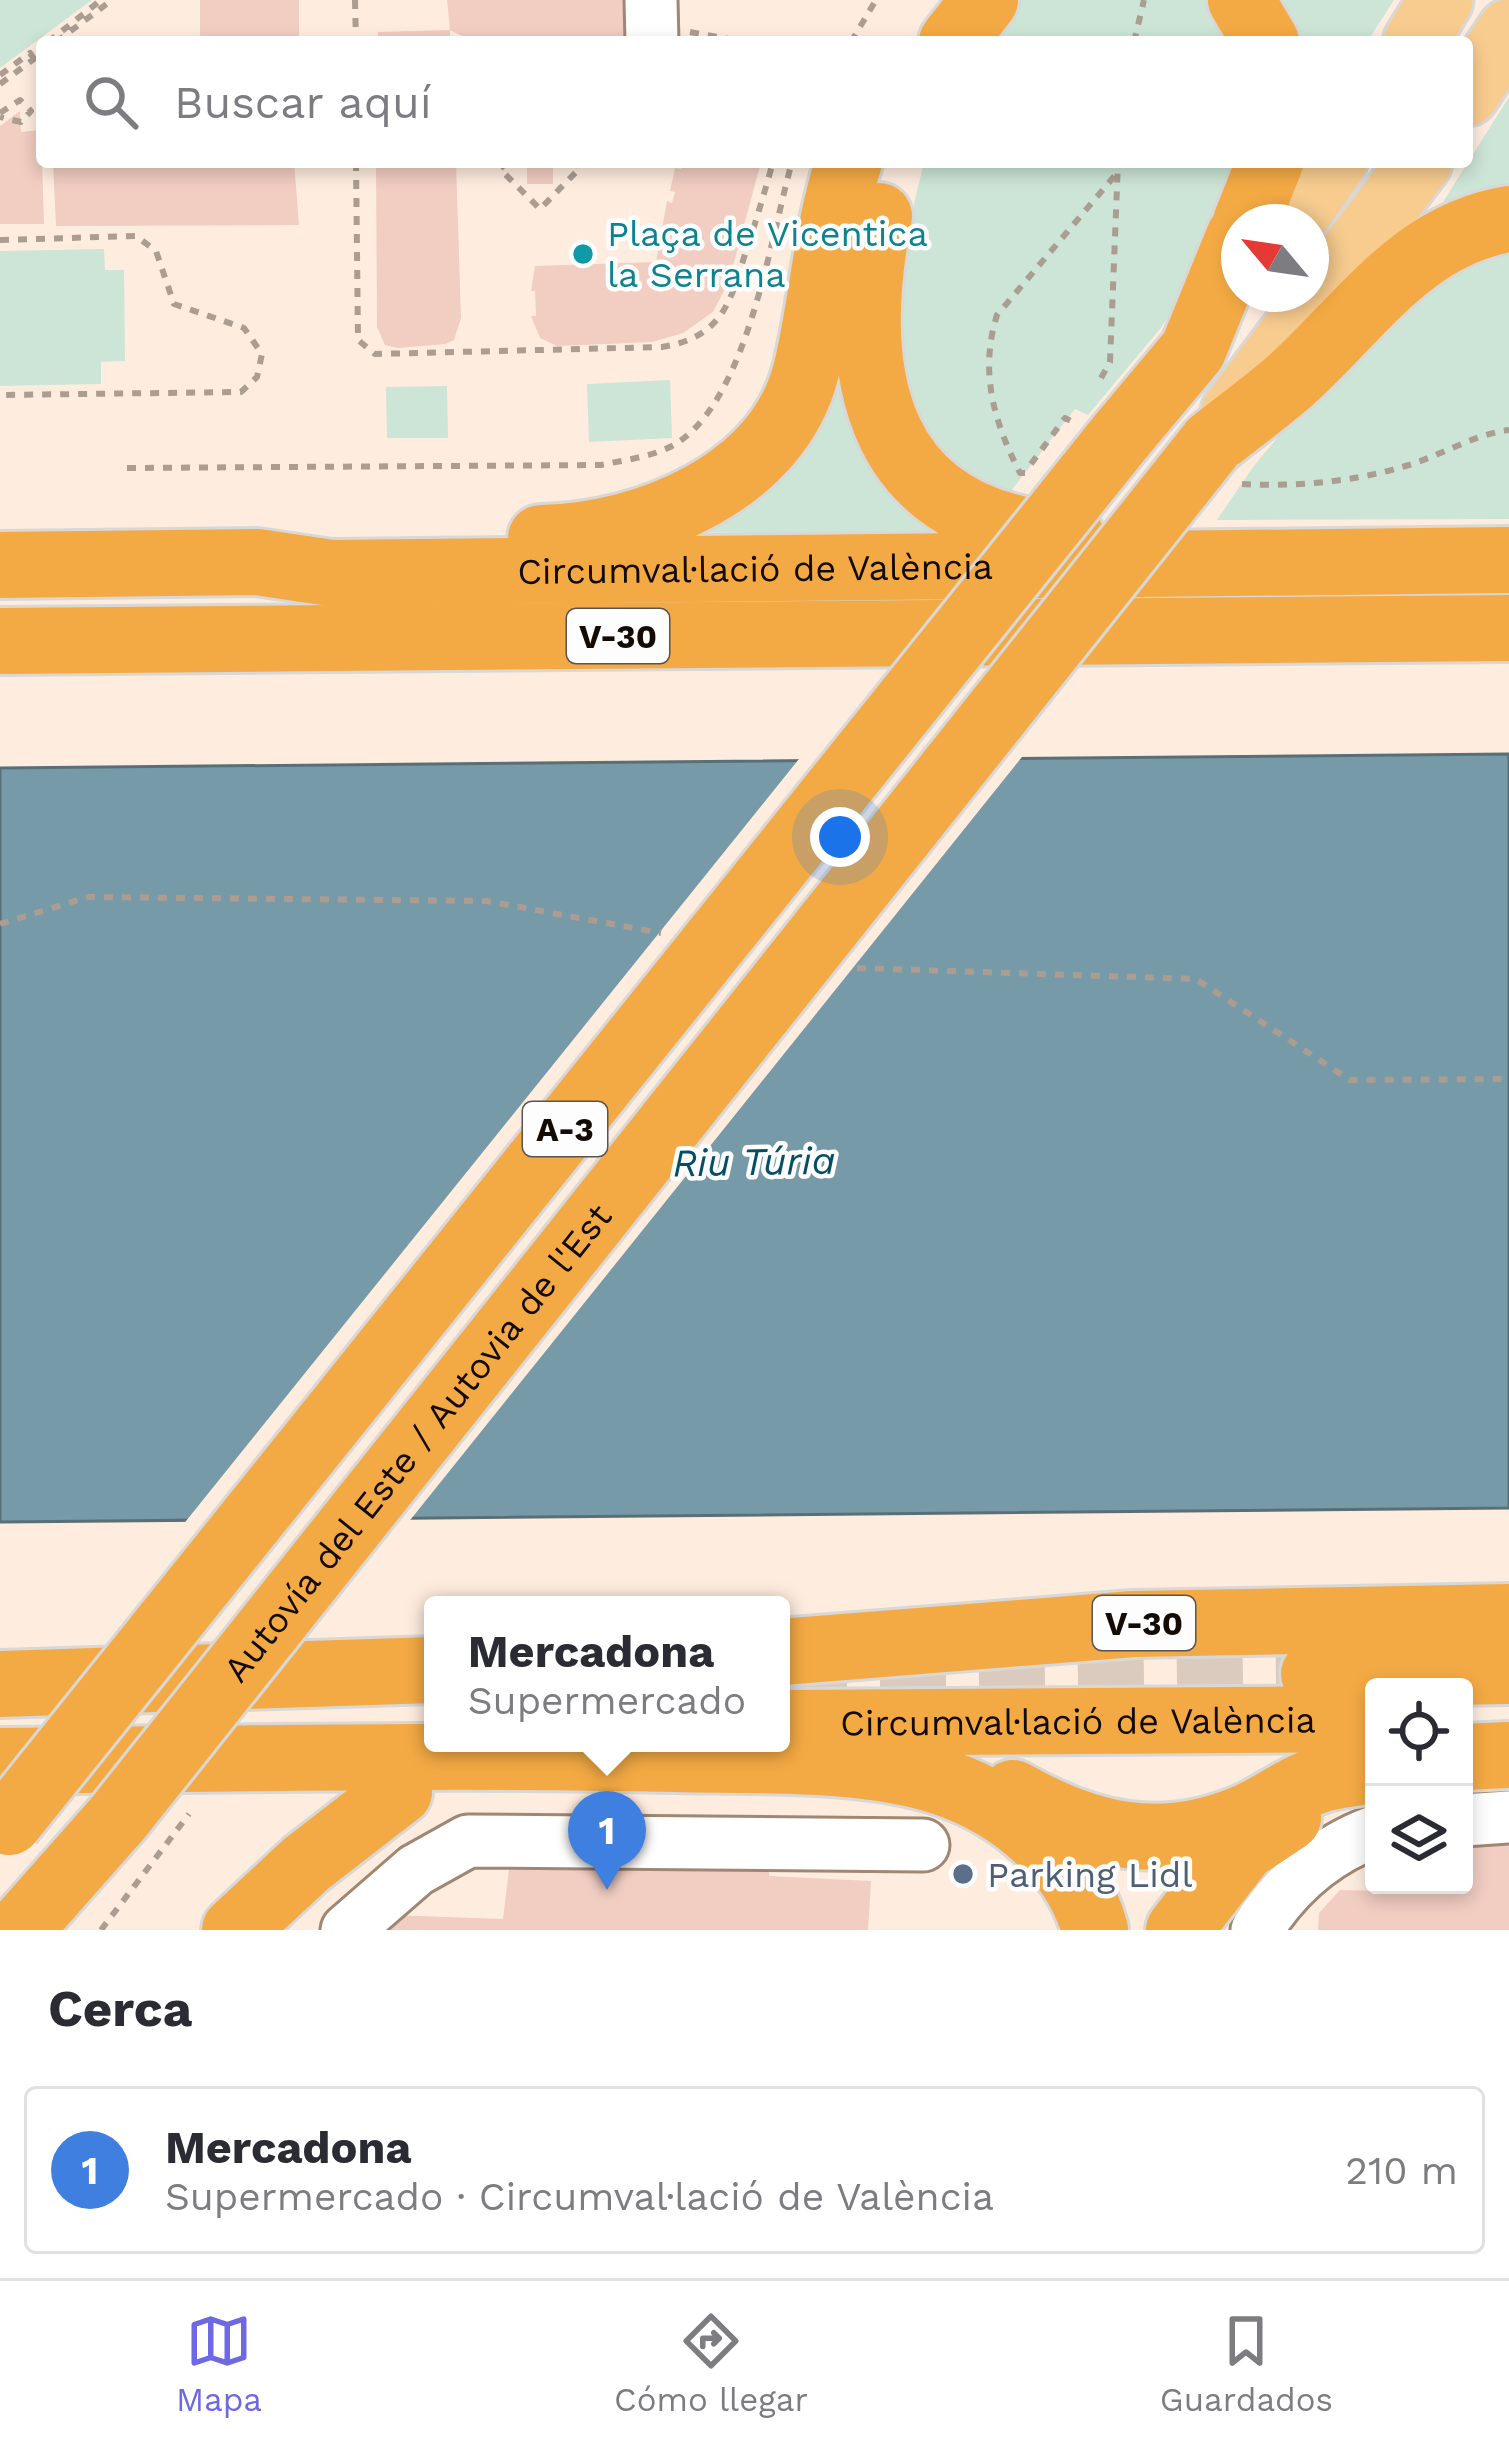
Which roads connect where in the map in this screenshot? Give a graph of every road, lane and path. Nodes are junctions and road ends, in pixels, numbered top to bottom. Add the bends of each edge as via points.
1 (356, 0) edge
2 (876, 0) edge
3 (932, 0) edge
4 (985, 0) edge
5 (1144, 0) edge
6 (1241, 0) edge
7 (1441, 0) edge
8 (107, 1) edge
9 (660, 22) edge
10 (1509, 31) edge
11 (56, 36) edge
12 (60, 36) edge
13 (356, 36) edge
14 (720, 36) edge
15 (855, 36) edge
16 (908, 36) edge
17 (957, 36) edge
18 (1135, 36) edge
19 (1262, 36) edge
20 (1419, 36) edge
21 (34, 58) joint
22 (0, 75) edge
23 (0, 84) edge
24 (1473, 85) edge
25 (0, 115) edge
26 (356, 168) edge
27 (501, 168) edge
28 (580, 168) edge
29 (771, 168) edge
30 (790, 168) edge
31 (849, 168) edge
32 (891, 168) edge
33 (1118, 168) edge
34 (1308, 168) edge
35 (1310, 168) edge
36 (1416, 168) edge
37 (1267, 204) edge
38 (1299, 204) edge
39 (1509, 219) edge
40 (0, 239) edge
41 (1221, 281) edge
42 (1226, 312) edge
43 (1193, 350) junction
44 (0, 395) edge
45 (1096, 417) junction
46 (1212, 443) junction
47 (127, 468) dead end
48 (1029, 473) dead end
49 (1490, 554) edge
50 (257, 562) junction
51 (1222, 563) junction
52 (0, 565) edge
53 (1509, 628) edge
54 (0, 641) edge
55 (1509, 1617) edge
56 (790, 1651) edge
57 (424, 1670) edge
58 (1509, 1671) edge
59 (1314, 1674) tunnel mouth
60 (0, 1684) edge
61 (1473, 1720) edge
62 (1509, 1720) edge
63 (790, 1724) edge
64 (424, 1727) edge
65 (0, 1733) edge
66 (1509, 1755) edge
67 (1473, 1757) edge
68 (832, 1763) junction
69 (1365, 1774) edge
70 (1365, 1774) edge
71 (1365, 1776) edge
72 (1365, 1784) edge
73 (399, 1792) dead end
74 (3, 1805) edge
75 (189, 1814) dead end
76 (1509, 1817) edge
77 (1473, 1819) edge
78 (99, 1841) junction
79 (922, 1845) dead end
80 (1270, 1912) edge
81 (19, 1930) edge
82 (59, 1930) edge
83 (101, 1930) edge
84 (236, 1930) edge
85 (347, 1930) edge
86 (1095, 1930) edge
87 (1179, 1930) edge

1 - 13 path
2 - 15 path
3 - 16 highway
4 - 17 highway
5 - 18 path
6 - 19 highway
7 - 20 main road
8 - 11 path
8 - 12 path
9 - 14 path
10 - 24 main road
21 - 22 path via 30,53
21 - 23 path
25 - 25 path via 21,122 31,111 20,100
26 - 29 path via 358,340 375,354 662,346 703,331 736,292
27 - 28 path via 540,209
30 - 47 path via 737,359 717,401 675,445 601,465
31 - 50 highway via 804,377 781,427 740,474 681,506 591,532 334,542
32 - 51 highway via 867,278 866,351 878,416 916,471 971,514 1022,533 1114,538
33 - 45 path via 1110,362
34 - 37 highway
35 - 38 main road
36 - 46 main road, A-3
39 - 46 highway, Autovía del Este / Autovia de l'Est via 1437,242
40 - 44 path via 136,236 156,251 174,304 244,328 262,355 257,377 241,392
41 - 43 highway, Autovía del Este / Autovia de l'Est
42 - 43 main road, A-3
43 - 45 highway, Autovía del Este / Autovia de l'Est / A-3
45 - 48 path via 1065,418 1034,453
45 - 74 highway, Autovía del Este / Autovia de l'Est / A-3, bridge
46 - 78 highway, Autovía del Este / Autovia de l'Est / A-3, bridge
49 - 51 highway, Circumval·lació de València / V-30
50 - 51 highway, Circumval·lació de València / V-30 via 331,573
50 - 52 highway, Circumval·lació de València / V-30
53 - 54 highway, Circumval·lació de València / V-30
55 - 56 highway, Circumval·lació de València / V-30 via 1133,1624
57 - 60 highway
58 - 59 highway
61 - 62 highway
63 - 69 highway, Circumval·lació de València
64 - 65 highway
66 - 67 highway
68 - 70 highway via 857,1754 934,1762 1092,1831 1141,1840 1188,1836 1319,1780
68 - 74 highway via 577,1757
68 - 86 highway via 945,1783 995,1807 1046,1843 1075,1882
71 - 87 highway via 1243,1848
72 - 80 street via 1342,1843
73 - 84 highway
75 - 83 path
76 - 77 street
78 - 81 highway, Autovía del Este / Autovia de l'Est / A-3
78 - 82 highway
79 - 85 street via 468,1841 416,1870

